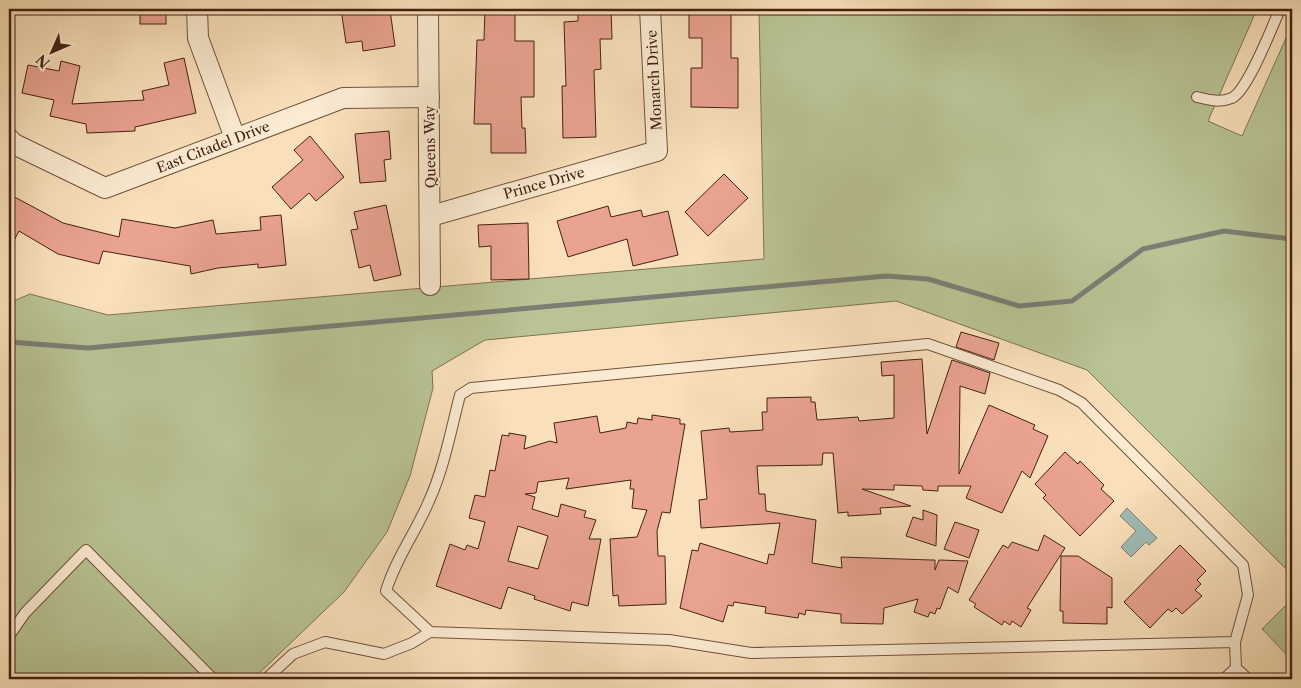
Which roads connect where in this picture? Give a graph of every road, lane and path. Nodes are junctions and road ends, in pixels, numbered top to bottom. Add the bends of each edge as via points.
1 (198, 9) edge
2 (428, 9) edge
3 (650, 9) edge
4 (1280, 9) edge
5 (429, 97) junction
6 (1197, 97) dead end
7 (235, 138) junction
8 (9, 139) edge
9 (657, 151) joint
10 (431, 216) junction
11 (430, 285) dead end
12 (430, 632) junction
13 (9, 636) edge
14 (1235, 642) junction
15 (1236, 668) junction
16 (213, 679) edge
17 (266, 679) edge
18 (1224, 679) edge
19 (1248, 679) edge

1 - 7 street via 198,38
2 - 5 street, Queens Way
3 - 9 street, Monarch Drive
4 - 6 lane via 1247,81 1233,98 1217,101
5 - 7 street, East Citadel Drive via 343,98
5 - 10 street, Queens Way
7 - 8 street, East Citadel Drive via 104,188
9 - 10 street, Prince Drive
10 - 11 street, Queens Way
12 - 14 lane via 669,640 751,653
12 - 14 lane via 386,591 393,567 429,501 460,395 471,388 928,344 1059,390 1082,403 1243,565 1248,595
12 - 17 lane via 384,654 325,642 293,654
13 - 16 lane via 25,612 86,550
14 - 15 lane
15 - 18 lane
15 - 19 lane

